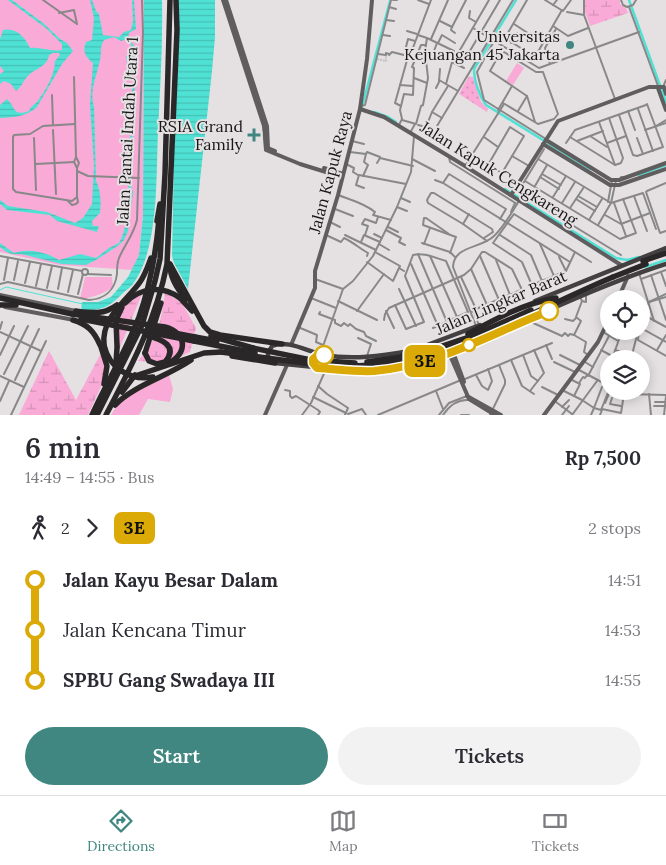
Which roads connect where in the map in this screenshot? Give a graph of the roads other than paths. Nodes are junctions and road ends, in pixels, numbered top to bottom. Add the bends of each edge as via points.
1 (43, 0) edge
2 (142, 0) edge
3 (170, 0) edge
4 (176, 0) edge
5 (224, 0) edge
6 (372, 0) edge
7 (394, 0) edge
8 (418, 0) edge
9 (431, 0) edge
10 (466, 0) edge
11 (489, 0) edge
12 (500, 0) edge
13 (514, 0) edge
14 (527, 0) edge
15 (546, 0) edge
16 (557, 0) edge
17 (571, 0) edge
18 (584, 0) edge
19 (621, 0) edge
20 (636, 0) edge
21 (447, 1) edge
22 (429, 4) junction
23 (554, 5) junction
24 (631, 6) junction
25 (389, 9) junction
26 (396, 9) dead end
27 (562, 10) junction
28 (470, 11) dead end
29 (392, 12) dead end
30 (567, 12) dead end
31 (59, 13) junction
32 (584, 15) junction
33 (386, 20) junction
34 (394, 21) dead end
35 (440, 21) junction
36 (476, 22) junction
37 (513, 23) junction
38 (553, 26) junction
39 (452, 27) junction
40 (473, 28) junction
41 (588, 28) junction
42 (556, 29) junction
43 (407, 31) dead end
44 (639, 32) junction
45 (454, 33) dead end
46 (481, 33) junction
47 (518, 33) dead end
48 (382, 35) junction
49 (417, 35) junction
50 (390, 36) dead end
51 (427, 38) junction
52 (421, 39) dead end
53 (431, 39) junction
54 (490, 39) junction
55 (415, 41) junction
56 (494, 41) junction
57 (438, 42) junction
58 (512, 42) junction
59 (456, 43) dead end
60 (543, 43) junction
61 (426, 44) junction
62 (406, 47) dead end
63 (596, 48) junction
64 (454, 51) dead end
65 (378, 54) junction
66 (437, 54) dead end
67 (408, 56) junction
68 (402, 60) dead end
69 (407, 60) junction
70 (413, 61) junction
71 (453, 62) junction
72 (401, 64) dead end
73 (550, 64) junction
74 (406, 65) junction
75 (461, 66) junction
76 (464, 68) dead end
77 (440, 69) dead end
78 (74, 77) dead end
79 (402, 78) junction
80 (414, 78) junction
81 (406, 79) dead end
82 (439, 80) junction
83 (666, 80) edge
84 (400, 83) junction
85 (427, 83) junction
86 (447, 85) junction
87 (413, 86) junction
88 (512, 86) junction
89 (661, 87) junction
90 (436, 88) dead end
91 (394, 90) dead end
92 (398, 91) junction
93 (458, 91) junction
94 (666, 94) edge
95 (52, 95) dead end
96 (527, 96) junction
97 (614, 99) junction
98 (503, 103) junction
99 (401, 106) junction
100 (361, 107) junction
101 (638, 108) junction
102 (666, 110) edge
103 (628, 111) junction
104 (432, 112) junction
105 (498, 112) junction
106 (518, 112) junction
107 (618, 115) junction
108 (442, 118) junction
109 (609, 118) junction
110 (535, 122) junction
111 (599, 122) junction
112 (666, 122) edge
113 (75, 124) junction
114 (400, 124) junction
115 (417, 124) junction
116 (53, 126) junction
117 (437, 126) dead end
118 (656, 126) junction
119 (53, 130) dead end
120 (635, 130) dead end
121 (645, 130) junction
122 (603, 131) junction
123 (410, 132) junction
124 (415, 136) junction
125 (590, 136) junction
126 (626, 136) junction
127 (483, 137) junction
128 (570, 137) junction
129 (34, 138) dead end
130 (637, 138) dead end
131 (617, 140) junction
132 (352, 141) junction
133 (577, 141) junction
134 (566, 143) dead end
135 (607, 143) junction
136 (364, 144) dead end
137 (544, 144) junction
138 (498, 147) junction
139 (608, 148) junction
140 (653, 151) junction
141 (349, 152) junction
142 (366, 154) junction
143 (644, 154) junction
144 (512, 156) junction
145 (76, 157) junction
146 (449, 157) junction
147 (380, 158) junction
148 (412, 159) junction
149 (538, 159) junction
150 (74, 162) junction
151 (54, 163) junction
152 (666, 163) edge
153 (35, 164) junction
154 (346, 164) junction
155 (377, 164) dead end
156 (466, 165) junction
157 (547, 165) junction
158 (615, 165) junction
159 (413, 166) junction
160 (530, 166) junction
161 (77, 169) junction
162 (666, 169) edge
163 (435, 171) dead end
164 (542, 174) junction
165 (342, 175) junction
166 (359, 176) junction
167 (363, 176) junction
168 (566, 176) junction
169 (621, 176) dead end
170 (627, 176) junction
171 (138, 178) junction
172 (540, 178) junction
173 (435, 180) dead end
174 (525, 181) junction
175 (575, 182) junction
176 (443, 183) junction
177 (614, 183) junction
178 (666, 183) edge
179 (407, 184) junction
180 (561, 185) junction
181 (535, 186) junction
182 (584, 187) junction
183 (364, 188) dead end
184 (559, 189) junction
185 (36, 190) dead end
186 (514, 193) junction
187 (56, 194) dead end
188 (338, 195) junction
189 (578, 196) junction
190 (634, 196) junction
191 (77, 197) junction
192 (553, 197) junction
193 (401, 198) junction
194 (576, 199) junction
195 (602, 199) junction
196 (623, 199) junction
197 (68, 201) junction
198 (410, 202) dead end
199 (517, 202) junction
200 (611, 202) junction
201 (562, 203) junction
202 (160, 204) junction
203 (397, 207) junction
204 (334, 208) junction
205 (570, 208) junction
206 (597, 208) junction
207 (407, 211) dead end
208 (595, 211) junction
209 (650, 213) junction
210 (469, 214) junction
211 (605, 215) junction
212 (353, 216) dead end
213 (378, 216) junction
214 (641, 216) junction
215 (500, 219) junction
216 (391, 220) junction
217 (590, 220) junction
218 (631, 220) junction
219 (330, 222) junction
220 (506, 223) junction
221 (463, 224) junction
222 (621, 224) junction
223 (598, 225) junction
224 (340, 227) dead end
225 (388, 227) junction
226 (430, 228) junction
227 (656, 229) dead end
228 (386, 230) junction
229 (647, 231) dead end
230 (666, 231) edge
231 (398, 232) dead end
232 (374, 234) dead end
233 (449, 234) junction
234 (326, 235) junction
235 (345, 235) dead end
236 (364, 235) junction
237 (500, 235) junction
238 (626, 236) junction
239 (382, 238) junction
240 (484, 238) junction
241 (487, 241) junction
242 (361, 242) junction
243 (379, 243) junction
244 (540, 244) junction
245 (405, 245) dead end
246 (606, 246) junction
247 (169, 248) junction
248 (666, 248) edge
249 (389, 250) dead end
250 (375, 251) junction
251 (603, 251) junction
252 (576, 252) junction
253 (451, 253) junction
254 (418, 254) junction
255 (666, 254) edge
256 (621, 255) dead end
257 (0, 256) edge
258 (367, 256) dead end
259 (430, 256) junction
260 (480, 256) junction
261 (559, 256) junction
262 (8, 258) junction
263 (455, 258) junction
264 (496, 259) junction
265 (18, 260) junction
266 (640, 260) junction
267 (30, 262) junction
268 (170, 262) junction
269 (367, 262) junction
270 (410, 262) junction
271 (570, 262) junction
272 (591, 262) dead end
273 (40, 264) junction
274 (666, 264) edge
275 (620, 265) junction
276 (52, 266) junction
277 (62, 268) junction
278 (399, 268) junction
279 (614, 268) junction
280 (471, 269) junction
281 (73, 270) junction
282 (666, 270) edge
283 (404, 271) dead end
284 (566, 271) junction
285 (82, 272) junction
286 (660, 272) junction
287 (639, 273) junction
288 (86, 274) junction
289 (384, 274) junction
290 (111, 275) dead end
291 (651, 275) junction
292 (554, 276) junction
293 (628, 276) junction
294 (461, 277) junction
295 (457, 278) junction
296 (618, 278) junction
297 (315, 279) junction
298 (454, 279) junction
299 (641, 279) junction
300 (4, 280) dead end
301 (14, 280) dead end
302 (542, 281) junction
303 (25, 283) dead end
304 (0, 284) edge
305 (442, 284) junction
306 (532, 285) junction
307 (36, 286) dead end
308 (666, 286) edge
309 (47, 288) dead end
310 (433, 288) junction
311 (58, 289) dead end
312 (343, 289) junction
313 (399, 289) dead end
314 (134, 290) junction
315 (522, 290) junction
316 (534, 290) dead end
317 (596, 290) junction
318 (622, 290) edge
319 (644, 290) edge
320 (68, 292) dead end
321 (423, 292) junction
322 (78, 294) dead end
323 (524, 294) dead end
324 (569, 294) junction
325 (510, 295) junction
326 (0, 296) edge
327 (666, 296) edge
328 (414, 297) junction
329 (311, 298) junction
330 (556, 298) junction
331 (659, 298) junction
332 (581, 299) junction
333 (499, 300) junction
334 (338, 301) junction
335 (404, 301) junction
336 (650, 301) edge
337 (395, 305) junction
338 (487, 305) junction
339 (0, 306) edge
340 (539, 306) junction
341 (336, 308) junction
342 (650, 308) edge
343 (386, 310) junction
344 (357, 311) junction
345 (320, 312) dead end
346 (73, 315) junction
347 (457, 318) junction
348 (576, 318) junction
349 (332, 319) junction
350 (529, 319) junction
351 (565, 319) dead end
352 (650, 319) edge
353 (97, 320) junction
354 (377, 320) dead end
355 (384, 320) dead end
356 (666, 320) edge
357 (654, 321) junction
358 (2, 322) dead end
359 (447, 322) junction
360 (14, 326) dead end
361 (28, 326) dead end
362 (298, 326) junction
363 (416, 326) junction
364 (438, 326) junction
365 (478, 326) junction
366 (666, 327) edge
367 (394, 328) dead end
368 (433, 328) dead end
369 (39, 329) dead end
370 (203, 329) junction
371 (0, 330) edge
372 (467, 335) junction
373 (574, 335) junction
374 (650, 335) edge
375 (666, 335) edge
376 (10, 336) junction
377 (600, 337) edge
378 (358, 338) dead end
379 (607, 340) edge
380 (616, 340) edge
381 (638, 340) edge
382 (20, 341) junction
383 (46, 341) dead end
384 (376, 341) dead end
385 (664, 341) edge
386 (619, 342) joint
387 (552, 343) dead end
388 (282, 344) junction
389 (102, 345) junction
390 (291, 345) junction
391 (322, 345) junction
392 (546, 345) junction
393 (595, 345) junction
394 (31, 346) junction
395 (245, 348) junction
396 (601, 349) junction
397 (307, 350) junction
398 (534, 350) junction
399 (615, 350) edge
400 (41, 351) junction
401 (657, 351) junction
402 (220, 352) junction
403 (451, 353) junction
404 (320, 354) junction
405 (523, 355) junction
406 (560, 355) dead end
407 (588, 355) junction
408 (0, 356) edge
409 (201, 356) junction
410 (666, 356) edge
411 (363, 358) junction
412 (190, 359) junction
413 (552, 359) dead end
414 (511, 360) junction
415 (554, 362) dead end
416 (275, 363) junction
417 (582, 363) junction
418 (286, 365) junction
419 (499, 365) junction
420 (304, 367) junction
421 (354, 367) junction
422 (594, 367) junction
423 (317, 368) junction
424 (326, 369) junction
425 (488, 369) junction
426 (114, 370) junction
427 (576, 371) junction
428 (4, 374) dead end
429 (476, 374) junction
430 (0, 376) edge
431 (587, 377) junction
432 (132, 378) junction
433 (570, 379) junction
434 (16, 380) dead end
435 (462, 380) junction
436 (589, 380) dead end
437 (9, 381) junction
438 (538, 381) junction
439 (597, 381) junction
440 (578, 383) junction
441 (600, 383) edge
442 (318, 386) junction
443 (24, 387) junction
444 (542, 387) dead end
445 (285, 390) dead end
446 (562, 390) junction
447 (436, 391) junction
448 (530, 391) junction
449 (600, 391) edge
450 (534, 394) dead end
451 (650, 394) edge
452 (101, 395) junction
453 (558, 395) junction
454 (574, 396) junction
455 (666, 396) edge
456 (313, 397) junction
457 (470, 399) junction
458 (554, 400) junction
459 (569, 400) dead end
460 (582, 400) junction
461 (605, 400) edge
462 (606, 400) edge
463 (611, 400) edge
464 (622, 400) edge
465 (650, 400) edge
466 (0, 401) edge
467 (654, 402) dead end
468 (665, 402) edge
469 (310, 404) junction
470 (115, 405) junction
471 (569, 406) dead end
472 (621, 406) junction
473 (654, 406) dead end
474 (665, 406) edge
475 (562, 407) junction
476 (594, 408) junction
477 (444, 409) junction
478 (602, 409) junction
479 (566, 410) junction
480 (492, 413) edge
481 (346, 414) edge
482 (545, 414) edge
483 (11, 415) edge
484 (92, 415) edge
485 (99, 415) edge
486 (107, 415) edge
487 (265, 415) edge
488 (302, 415) edge
489 (318, 415) edge
490 (366, 415) edge
491 (380, 415) edge
492 (441, 415) edge
493 (461, 415) edge
494 (469, 415) edge
495 (501, 415) edge
496 (562, 415) edge
497 (572, 415) edge
498 (591, 415) edge
499 (600, 415) edge
500 (651, 415) edge
501 (664, 415) edge

1 - 31 street
2 - 171 street, Jalan Pantai Indah Utara 1 via 144,32
3 - 202 highway
3 - 485 highway via 173,22 169,156 162,260 143,329
4 - 247 highway via 178,30
5 - 165 street via 267,126 269,149
6 - 100 street, Jalan Kapuk Raya
7 - 25 street
8 - 22 street
9 - 22 street
10 - 39 street
11 - 36 street
12 - 46 street
13 - 54 street
14 - 37 street
15 - 23 street
16 - 23 street
17 - 27 street
18 - 32 street
19 - 24 street via 623,5
20 - 24 street
21 - 35 street
22 - 49 street
23 - 27 street
24 - 44 street
25 - 26 street
25 - 29 street
25 - 33 street
27 - 38 street
28 - 36 street via 469,18
30 - 32 street
31 - 31 street via 74,10 76,24
32 - 41 street
33 - 34 street
33 - 48 street
35 - 39 street
35 - 53 street
36 - 40 street
37 - 58 street via 505,38
37 - 60 street
38 - 42 street
38 - 60 street
39 - 45 street
40 - 46 street
40 - 71 street
41 - 42 street via 568,36
41 - 63 street
42 - 73 street via 545,48
43 - 49 street
44 - 63 street
44 - 89 street
46 - 54 street
46 - 75 street
47 - 58 street
48 - 50 street
48 - 65 street
49 - 51 street
49 - 52 street
49 - 55 street
51 - 53 street
51 - 61 street
53 - 57 street
54 - 56 street
54 - 93 street
55 - 62 street via 408,39
55 - 67 street
56 - 73 street via 537,68
56 - 105 street via 477,73 484,100
57 - 59 street via 442,35
57 - 64 street
57 - 66 street via 434,51
58 - 60 street via 535,58
61 - 70 street via 421,45
61 - 85 street
63 - 73 street
63 - 97 street
65 - 67 street via 389,55 392,52
65 - 100 street
67 - 69 street
68 - 69 street
69 - 70 street
69 - 74 street
70 - 80 street
71 - 75 street
71 - 86 street
72 - 74 street
74 - 79 street
75 - 76 street
77 - 82 street
78 - 113 street
79 - 81 street
79 - 84 street
80 - 85 street
80 - 87 street
82 - 86 street
82 - 90 street
83 - 89 street
84 - 87 street
84 - 92 street
85 - 115 street
86 - 93 street
86 - 104 street
87 - 99 street via 412,95 404,94
88 - 96 street
88 - 98 street
88 - 110 street via 490,71 503,52 536,72 544,73 558,114 554,119
89 - 94 street
89 - 97 street via 649,87
89 - 102 street
91 - 92 street
92 - 99 street via 395,104
93 - 108 street
95 - 116 street
96 - 106 street
96 - 110 street
97 - 137 street via 560,120
98 - 105 street
98 - 106 street
99 - 114 street
100 - 114 street, Jalan Kapuk Cengkareng
100 - 132 street, Jalan Kapuk Raya
101 - 103 street
101 - 118 street via 648,105
101 - 121 street
103 - 107 street
103 - 120 street
104 - 108 street
104 - 115 street via 426,127
105 - 127 street
105 - 137 street
106 - 110 street
107 - 109 street
107 - 126 street
108 - 117 street
109 - 111 street
109 - 131 street
111 - 122 street
111 - 128 street via 574,130
112 - 118 street
113 - 116 street
113 - 145 street
114 - 115 street
114 - 123 street, Jalan Kapuk Cengkareng
115 - 123 street
116 - 197 street via 43,126 30,134 14,135 14,189
118 - 121 street
118 - 140 street via 663,147
119 - 151 street
121 - 140 street
122 - 125 street
122 - 135 street
123 - 124 street, Jalan Kapuk Cengkareng
124 - 146 street, Jalan Kapuk Cengkareng
124 - 148 street
125 - 133 street
125 - 139 street
126 - 131 street
126 - 143 street via 632,154
127 - 138 street
127 - 156 street
128 - 133 street
128 - 134 street
129 - 153 street
130 - 143 street
131 - 135 street
131 - 158 street via 623,160
132 - 136 street
132 - 141 street, Jalan Kapuk Raya
133 - 158 street
135 - 139 street
137 - 149 street
137 - 160 street
137 - 177 street
138 - 144 street via 488,165 502,173
138 - 144 street via 510,127 524,136
139 - 158 street
140 - 143 street
141 - 142 street
141 - 154 street, Jalan Kapuk Raya
142 - 147 street
142 - 167 street via 364,162 368,165
144 - 160 street
145 - 150 street
145 - 161 street
146 - 156 street, Jalan Kapuk Cengkareng
146 - 199 street via 450,162
147 - 155 street
147 - 159 street
148 - 159 street
148 - 163 street
149 - 157 street
149 - 174 street
150 - 151 street
150 - 161 street
151 - 153 street
151 - 187 street
152 - 170 street
153 - 185 street
154 - 165 street, Jalan Kapuk Raya
154 - 166 street
156 - 186 street, Jalan Kapuk Cengkareng
157 - 164 street
157 - 168 street
159 - 179 street
160 - 186 street
161 - 171 street via 91,176
161 - 191 street
162 - 177 street
164 - 172 street
164 - 180 street
165 - 188 street, Jalan Kapuk Raya
166 - 167 street
166 - 183 street via 356,185
167 - 179 street
168 - 175 street
168 - 180 street
169 - 170 street
170 - 177 street
171 - 304 street, Jalan Pantai Indah Utara 1 via 137,220 118,260 115,284 102,298 89,300 8,282
172 - 181 street
172 - 184 street
173 - 176 street
174 - 181 street
174 - 186 street
175 - 182 street
175 - 201 street
176 - 215 street
176 - 215 street via 450,174 506,209
177 - 200 street
178 - 230 street via 646,192 660,233
179 - 193 street
180 - 184 street
181 - 192 street
182 - 189 street
182 - 195 street
184 - 192 street
186 - 199 street, Jalan Kapuk Cengkareng
186 - 246 street
188 - 204 street, Jalan Kapuk Raya
188 - 213 street via 358,202
189 - 194 street
189 - 206 street
190 - 196 street
190 - 209 street via 642,193
190 - 214 street
191 - 197 street
191 - 197 street via 78,202 72,206
192 - 201 street
193 - 198 street
193 - 203 street
194 - 205 street
194 - 208 street
195 - 200 street
195 - 206 street
196 - 200 street
196 - 218 street
199 - 220 street
199 - 251 street, Jalan Kapuk Cengkareng
200 - 211 street
200 - 222 street
201 - 205 street
202 - 314 highway via 150,259
202 - 426 highway via 154,260 146,294 138,320
203 - 207 street
203 - 216 street
204 - 212 street
204 - 219 street, Jalan Kapuk Raya
205 - 217 street
206 - 208 street
208 - 217 street
209 - 214 street
209 - 227 street
210 - 221 street
210 - 221 street via 431,193 428,203
210 - 240 street via 492,229
211 - 222 street
211 - 223 street
213 - 216 street
213 - 236 street via 376,223 365,219 362,224 368,226
214 - 218 street
214 - 229 street
215 - 220 street
216 - 225 street
217 - 223 street
218 - 222 street
218 - 238 street via 635,233
219 - 224 street
219 - 234 street, Jalan Kapuk Raya
220 - 237 street
220 - 241 street
220 - 244 street
220 - 252 street via 515,214
221 - 240 street
222 - 238 street
223 - 238 street via 620,238
225 - 228 street
225 - 231 street
226 - 233 street
226 - 233 street via 422,224 424,218
226 - 253 street via 423,244
228 - 239 street
228 - 245 street via 401,238 399,242
232 - 239 street
233 - 253 street via 456,237
234 - 258 street via 341,242 344,238 354,242 368,253
234 - 297 street, Jalan Kapuk Raya
235 - 242 street
236 - 242 street
236 - 243 street
237 - 302 street via 531,255
237 - 306 street via 493,244 522,262
239 - 243 street
240 - 241 street
241 - 263 street via 462,250
242 - 250 street
243 - 249 street
243 - 250 street
244 - 261 street
244 - 292 street
246 - 251 street
246 - 256 street
247 - 268 highway
247 - 486 highway via 150,326
248 - 266 main road, Jalan Lingkar Barat
250 - 269 street
250 - 278 street
251 - 275 street, Jalan Kapuk Cengkareng
252 - 271 street
252 - 272 street
253 - 263 street
254 - 259 street
254 - 270 street via 413,255
254 - 310 street
255 - 266 highway
257 - 262 street
259 - 298 street via 446,261
259 - 305 street
260 - 264 street via 485,252
260 - 280 street
260 - 333 street
261 - 271 street
261 - 284 street
262 - 265 street
262 - 300 street
263 - 295 street via 453,267
264 - 315 street via 512,268
264 - 325 street
265 - 267 street
265 - 301 street
266 - 274 main road via 632,266 636,271
266 - 275 main road, Jalan Lingkar Barat
266 - 324 highway, bridge
267 - 273 street
267 - 303 street
268 - 353 highway, bridge via 160,306 145,353 150,362 160,364 167,360 170,350 161,340
268 - 370 highway via 175,283
268 - 388 highway via 202,324 210,332
269 - 289 street
269 - 312 street
270 - 321 street
270 - 328 street via 405,277
271 - 284 street
273 - 276 street
273 - 307 street
274 - 287 main road
275 - 279 main road, Jalan Lingkar Barat
275 - 296 main road via 623,275
276 - 277 street
276 - 309 street
277 - 281 street
277 - 311 street
278 - 283 street
278 - 289 street via 393,281
279 - 296 main road via 620,271
279 - 365 main road, Jalan Lingkar Barat
280 - 294 street
280 - 338 street
281 - 285 street
281 - 320 street
282 - 286 street
284 - 292 street
285 - 288 street
285 - 288 street via 87,270
285 - 322 street
286 - 291 street
286 - 308 street
287 - 293 main road
287 - 299 street
288 - 290 street
289 - 344 street
291 - 299 street
291 - 331 street
292 - 302 street
293 - 317 main road
293 - 318 street
294 - 295 street
294 - 338 street via 475,309
295 - 298 street
295 - 365 street
296 - 317 main road
297 - 312 street
297 - 329 street, Jalan Kapuk Raya
298 - 305 street
298 - 347 street via 468,312
299 - 319 street
302 - 306 street
305 - 310 street
305 - 347 street
306 - 316 street
310 - 321 street
310 - 359 street
312 - 334 street
313 - 335 street
314 - 346 highway via 108,311
314 - 389 highway via 108,320
315 - 323 street
315 - 325 street
317 - 332 main road
321 - 328 street
321 - 364 street
324 - 330 highway
324 - 421 highway via 519,320 441,351 384,365
325 - 333 street
326 - 346 highway
327 - 331 street
328 - 335 street
328 - 363 street via 424,321
329 - 341 street
329 - 362 street, Jalan Kapuk Raya
330 - 340 highway
330 - 372 highway via 536,303
331 - 336 street
331 - 356 street
332 - 348 street
332 - 350 main road
333 - 338 street
334 - 341 street
334 - 344 street
335 - 337 street
335 - 363 street
337 - 343 street
337 - 363 street via 406,329
339 - 346 highway via 15,305
340 - 372 highway
340 - 421 highway via 472,336 424,352
341 - 349 street
342 - 357 street
343 - 355 street
343 - 367 street
344 - 354 street
345 - 349 street
346 - 353 highway, bridge
346 - 389 highway via 92,330
347 - 359 street
348 - 351 street via 574,321
348 - 373 street via 581,321
349 - 384 street via 341,326 350,324
349 - 391 street
350 - 373 street via 562,336 564,333
350 - 403 main road
352 - 357 street
353 - 395 highway, bridge
353 - 432 highway, bridge via 165,327 175,331 182,340 182,351 175,360 140,371
357 - 366 street
358 - 371 street
359 - 364 street
360 - 376 street
361 - 382 street
362 - 390 street, Jalan Kapuk Raya
362 - 391 street via 317,335 316,342
364 - 368 street
365 - 411 main road, Jalan Lingkar Barat via 435,344
369 - 394 street
370 - 395 highway
370 - 426 highway, bridge via 189,307 169,291 152,289 138,292 125,303 116,320
371 - 376 street
372 - 411 highway via 407,354
373 - 407 street via 586,342 584,352
374 - 385 street
375 - 385 street
376 - 382 street
376 - 408 street
377 - 393 street
378 - 411 street via 371,344
379 - 396 street
380 - 386 street
381 - 401 street
382 - 394 street
382 - 428 street
383 - 400 street
385 - 401 street
386 - 399 street
387 - 392 street
388 - 390 main road, Jalan Lingkar Barat
388 - 416 main road via 268,350 268,358
389 - 412 highway, bridge via 120,371 135,378 153,377
389 - 452 highway via 107,368
390 - 397 main road, Jalan Lingkar Barat
391 - 404 street
392 - 398 street
392 - 413 street
393 - 396 street
393 - 407 street
394 - 400 street
394 - 434 street
395 - 418 highway, bridge
395 - 421 highway, bridge
396 - 422 street
397 - 404 main road, Jalan Lingkar Barat
397 - 420 main road via 310,359
398 - 405 street
398 - 438 street via 544,372
400 - 443 street
401 - 410 street
402 - 409 highway
402 - 412 highway via 204,353
402 - 418 highway, bridge
403 - 421 main road via 408,366 374,371
403 - 435 street
404 - 411 main road, Jalan Lingkar Barat
404 - 423 main road via 313,360
405 - 414 street
405 - 438 street via 530,375
406 - 417 street
407 - 417 street
409 - 412 highway
409 - 416 highway via 224,355
412 - 432 highway, bridge
412 - 470 highway via 174,371 124,396
414 - 419 street
414 - 448 street via 522,386
415 - 427 street
416 - 418 main road
417 - 422 street
417 - 427 street
418 - 420 main road
418 - 421 highway, bridge
418 - 487 street
419 - 425 street
419 - 480 street via 505,382
420 - 423 main road
421 - 424 main road
422 - 431 street
423 - 424 main road
424 - 442 street
425 - 429 street
425 - 429 street via 492,381 488,390
426 - 452 highway
427 - 431 street
427 - 433 street
429 - 435 street
430 - 437 street
431 - 436 street
431 - 439 street
431 - 440 street
432 - 470 highway
433 - 440 street
433 - 446 street
435 - 447 street
435 - 457 street
437 - 443 street
437 - 466 street
438 - 448 street
439 - 441 street
439 - 460 street
440 - 454 street
442 - 456 street
442 - 481 street via 348,408
443 - 483 street
444 - 453 street
445 - 469 street via 291,392 292,398 296,396
446 - 453 street
446 - 454 street
447 - 477 street
447 - 491 street
448 - 450 street
449 - 476 street
451 - 455 street
452 - 484 highway
453 - 458 street
454 - 460 street
455 - 468 street
456 - 469 street
456 - 481 street
457 - 477 street via 449,403
457 - 480 street
457 - 492 street via 453,404
458 - 475 street
458 - 482 street
459 - 475 street
460 - 476 street
460 - 497 street
461 - 476 street via 601,410
462 - 478 street
463 - 472 street via 610,404
464 - 472 street
465 - 500 street
467 - 468 street
468 - 474 street
469 - 488 street
469 - 489 street via 319,411
470 - 486 highway
471 - 479 street
472 - 478 street via 620,413
473 - 474 street
474 - 501 street
475 - 479 street
476 - 498 street
477 - 492 street
478 - 499 street
479 - 496 street
479 - 497 street
480 - 495 street
481 - 490 street via 362,409
493 - 494 street

